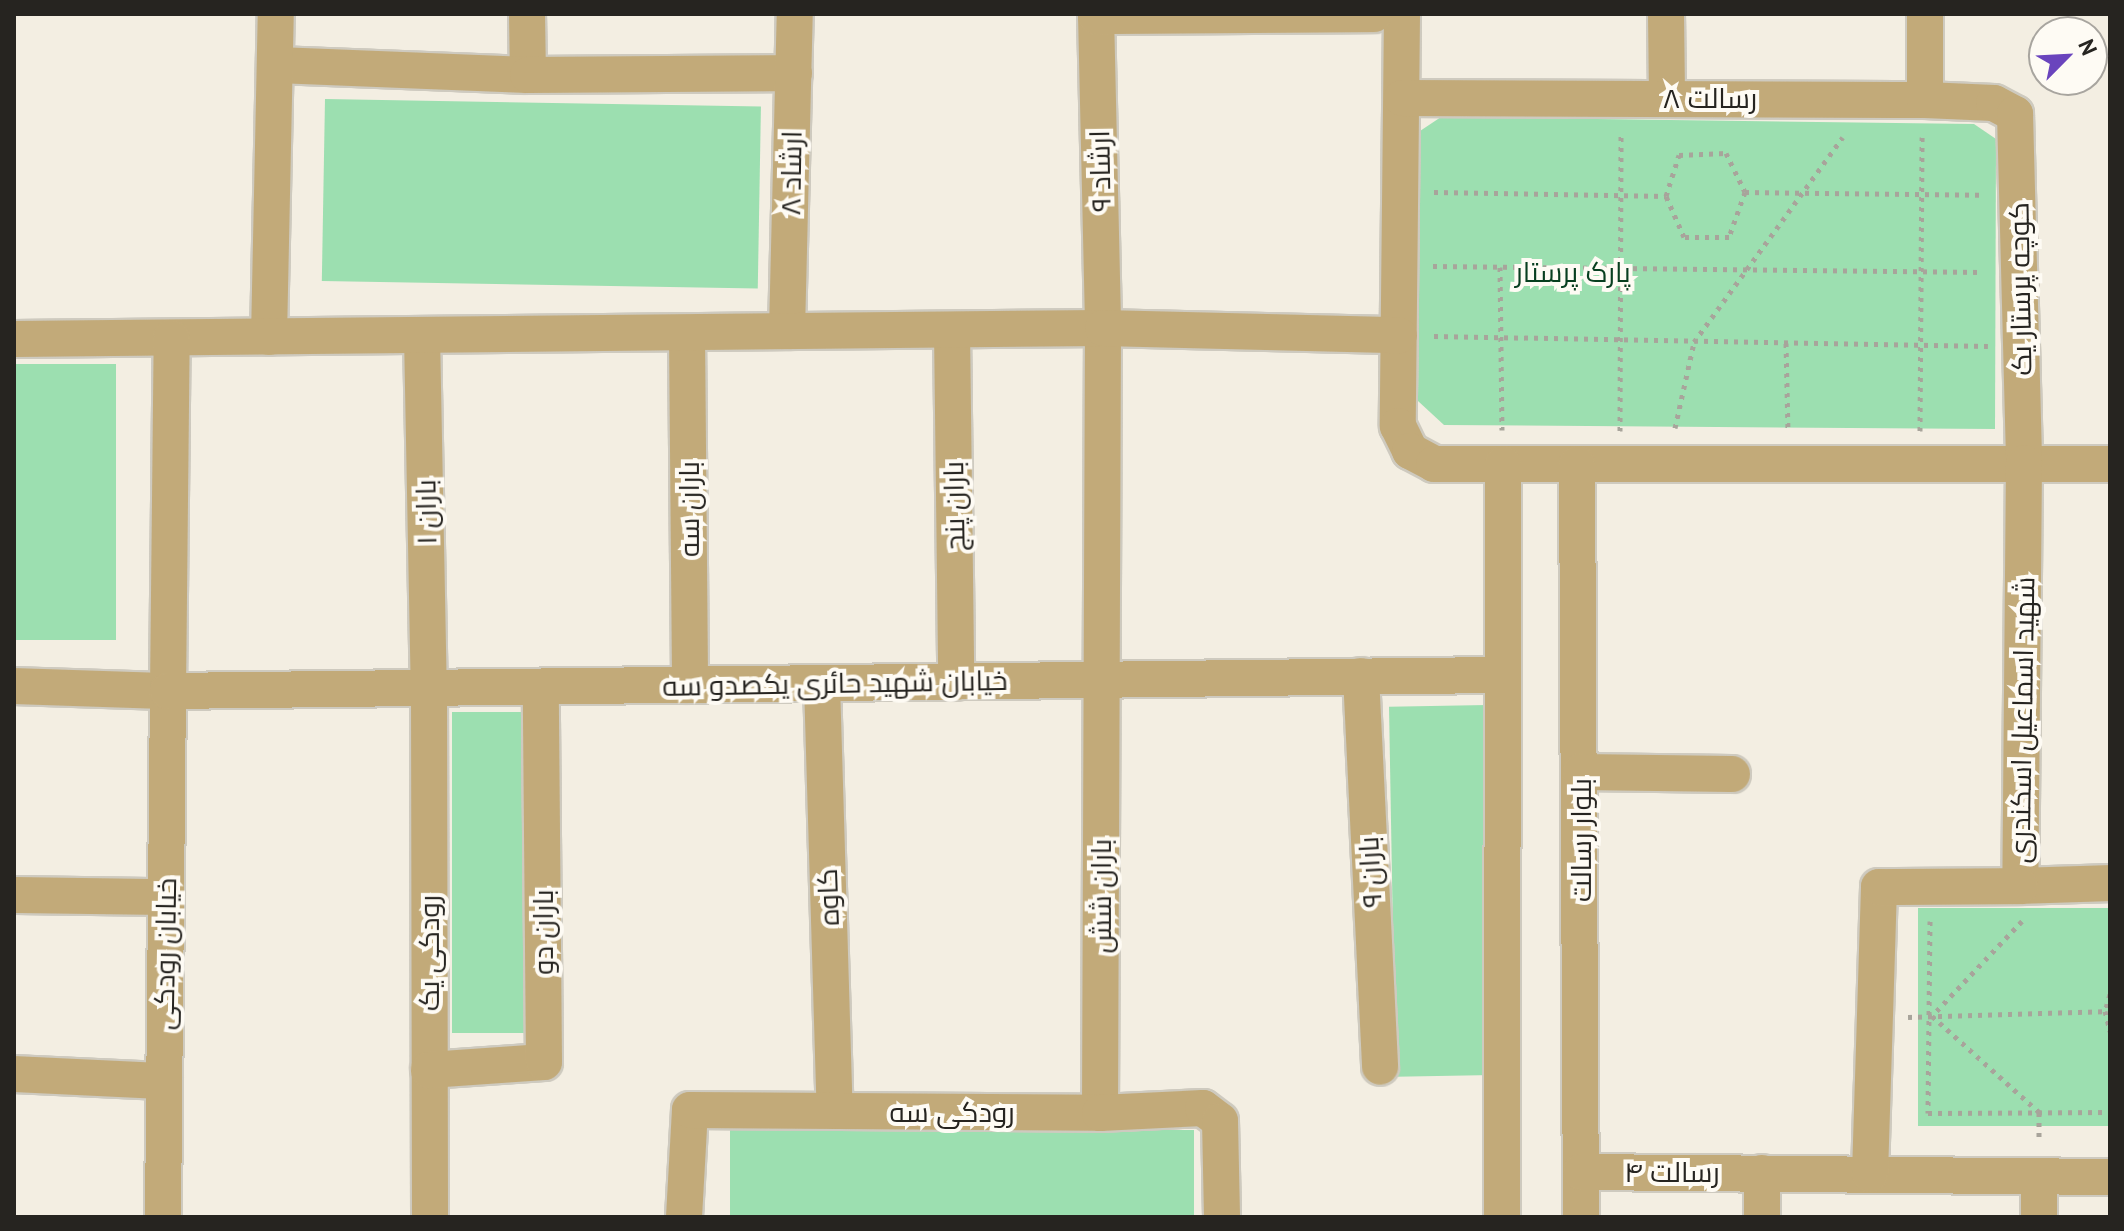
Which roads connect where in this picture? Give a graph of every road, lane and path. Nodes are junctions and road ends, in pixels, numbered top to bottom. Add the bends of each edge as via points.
1 (276, 14) edge
2 (527, 14) edge
3 (795, 14) edge
4 (1374, 14) edge
5 (1402, 14) edge
6 (1666, 14) edge
7 (1925, 14) edge
8 (1096, 15) edge
9 (277, 65) junction
10 (794, 73) junction
11 (528, 75) junction
12 (1402, 98) junction
13 (1621, 98) junction
14 (1667, 98) junction
15 (1870, 99) junction
16 (1925, 100) junction
17 (2015, 114) joint
18 (1401, 191) junction
19 (1745, 192) junction
20 (1803, 194) junction
21 (1621, 195) junction
22 (1918, 195) junction
23 (2017, 195) junction
24 (1666, 196) junction
25 (1400, 266) junction
26 (1500, 267) junction
27 (1621, 268) junction
28 (1919, 271) junction
29 (1747, 272) junction
30 (2019, 273) junction
31 (1103, 328) junction
32 (952, 330) junction
33 (787, 331) junction
34 (687, 333) junction
35 (422, 335) junction
36 (1399, 335) junction
37 (269, 337) junction
38 (1501, 337) junction
39 (172, 338) junction
40 (14, 339) edge
41 (1620, 340) junction
42 (1694, 342) junction
43 (1786, 343) junction
44 (2021, 345) junction
45 (1920, 346) junction
46 (2024, 463) junction
47 (1503, 464) junction
48 (1577, 464) junction
49 (1620, 464) junction
50 (1667, 464) junction
51 (1788, 464) junction
52 (1920, 464) junction
53 (2110, 464) edge
54 (1503, 675) junction
55 (1361, 676) junction
56 (1101, 680) junction
57 (956, 682) junction
58 (822, 684) junction
59 (690, 685) junction
60 (14, 686) edge
61 (541, 687) junction
62 (429, 688) junction
63 (168, 691) junction
64 (1581, 772) junction
65 (1732, 774) dead end
66 (2110, 883) edge
67 (14, 895) edge
68 (166, 897) junction
69 (2017, 908) junction
70 (2038, 919) dead end
71 (1945, 920) dead end
72 (2110, 994) edge
73 (2105, 1011) junction
74 (1932, 1016) junction
75 (1875, 1017) junction
76 (2110, 1031) edge
77 (1380, 1067) dead end
78 (429, 1070) junction
79 (14, 1074) edge
80 (164, 1081) junction
81 (835, 1111) junction
82 (2039, 1112) junction
83 (2110, 1112) edge
84 (1100, 1113) junction
85 (1581, 1172) junction
86 (1762, 1173) junction
87 (1870, 1174) junction
88 (2039, 1177) junction
89 (2110, 1177) edge
90 (163, 1217) edge
91 (430, 1217) edge
92 (684, 1217) edge
93 (1222, 1217) edge
94 (1502, 1217) edge
95 (1581, 1217) edge
96 (1762, 1217) edge
97 (2039, 1217) edge

1 - 9 street
2 - 11 street
3 - 10 street, ارشاد ۸
4 - 8 street
5 - 12 street
6 - 14 street
7 - 16 street
8 - 31 street, ارشاد ۹
9 - 11 street
9 - 37 street
10 - 11 street
10 - 33 street, ارشاد ۸
12 - 13 street, رسالت ۸
12 - 18 street
13 - 14 street, رسالت ۸
13 - 21 path
14 - 15 street, رسالت ۸
15 - 16 street, رسالت ۸
15 - 20 path
16 - 17 street, رسالت ۸ via 1994,103
16 - 22 path
17 - 23 street, کوچه پرستار یک
18 - 21 path
18 - 25 street
19 - 20 path
19 - 24 path via 1726,153 1710,153 1679,155
19 - 24 path via 1729,237 1684,237
20 - 22 path
20 - 29 path
21 - 24 path
21 - 27 path
22 - 23 path
22 - 28 path
23 - 30 street, کوچه پرستار یک
25 - 26 path
25 - 36 street
26 - 27 path
26 - 38 path
27 - 29 path
27 - 41 path
28 - 29 path
28 - 30 path
28 - 45 path
29 - 42 path
30 - 44 street, کوچه پرستار یک
31 - 32 street
31 - 36 street
31 - 56 street, ارشاد ۹
32 - 33 street
32 - 57 street, باران پنج
33 - 34 street
34 - 35 street
34 - 59 street, باران سه
35 - 37 street
35 - 62 street, باران ۱
36 - 38 path
36 - 47 street via 1398,426 1410,451 1434,464
37 - 39 street
38 - 41 path
38 - 47 path
39 - 40 street
39 - 63 street, خیابان رودکی
41 - 42 path
41 - 49 path
42 - 43 path
42 - 50 path
43 - 45 path
43 - 51 path
44 - 45 path
44 - 46 street, کوچه پرستار یک
45 - 52 path
46 - 52 street
46 - 53 street
46 - 69 street, شهید اسماعیل اسکندری
47 - 48 street
47 - 54 street
48 - 49 street
48 - 64 street, بلوار رسالت
49 - 50 street
50 - 51 street
51 - 52 street
54 - 55 street, خیابان شهید حائری یکصدو سه
54 - 94 street
55 - 56 street, خیابان شهید حائری یکصدو سه
55 - 77 street, باران ۹
56 - 57 street, خیابان شهید حائری یکصدو سه
56 - 84 street, باران شش
57 - 58 street, خیابان شهید حائری یکصدو سه
58 - 59 street, خیابان شهید حائری یکصدو سه
58 - 81 street, کاوه
59 - 61 street, خیابان شهید حائری یکصدو سه
60 - 63 street, خیابان شهید حائری یکصدو سه
61 - 62 street, خیابان شهید حائری یکصدو سه
61 - 78 street, باران دو via 544,1062
62 - 63 street, خیابان شهید حائری یکصدو سه
62 - 78 street, رودکی یک
63 - 68 street, خیابان رودکی
64 - 65 street
64 - 85 street, بلوار رسالت
66 - 69 street, شهید اسماعیل اسکندری
67 - 68 street
68 - 80 street, خیابان رودکی
69 - 70 path
69 - 74 path
69 - 75 street via 1879,887
71 - 74 path via 1930,920
72 - 73 path
73 - 74 path
73 - 76 path
74 - 75 path
74 - 82 path
74 - 82 path via 1928,1113
75 - 87 street
78 - 91 street, رودکی یک
79 - 80 street
80 - 90 street, خیابان رودکی
81 - 84 street, رودکی سه
81 - 92 street, رودکی سه via 690,1110
82 - 83 path
82 - 88 path
84 - 93 street, رودکی سه via 1203,1108 1220,1121
85 - 86 street, رسالت ۴
85 - 95 street, بلوار رسالت
86 - 87 street, رسالت ۴
86 - 96 street
87 - 88 street, رسالت ۴
88 - 89 street, رسالت ۴
88 - 97 street

